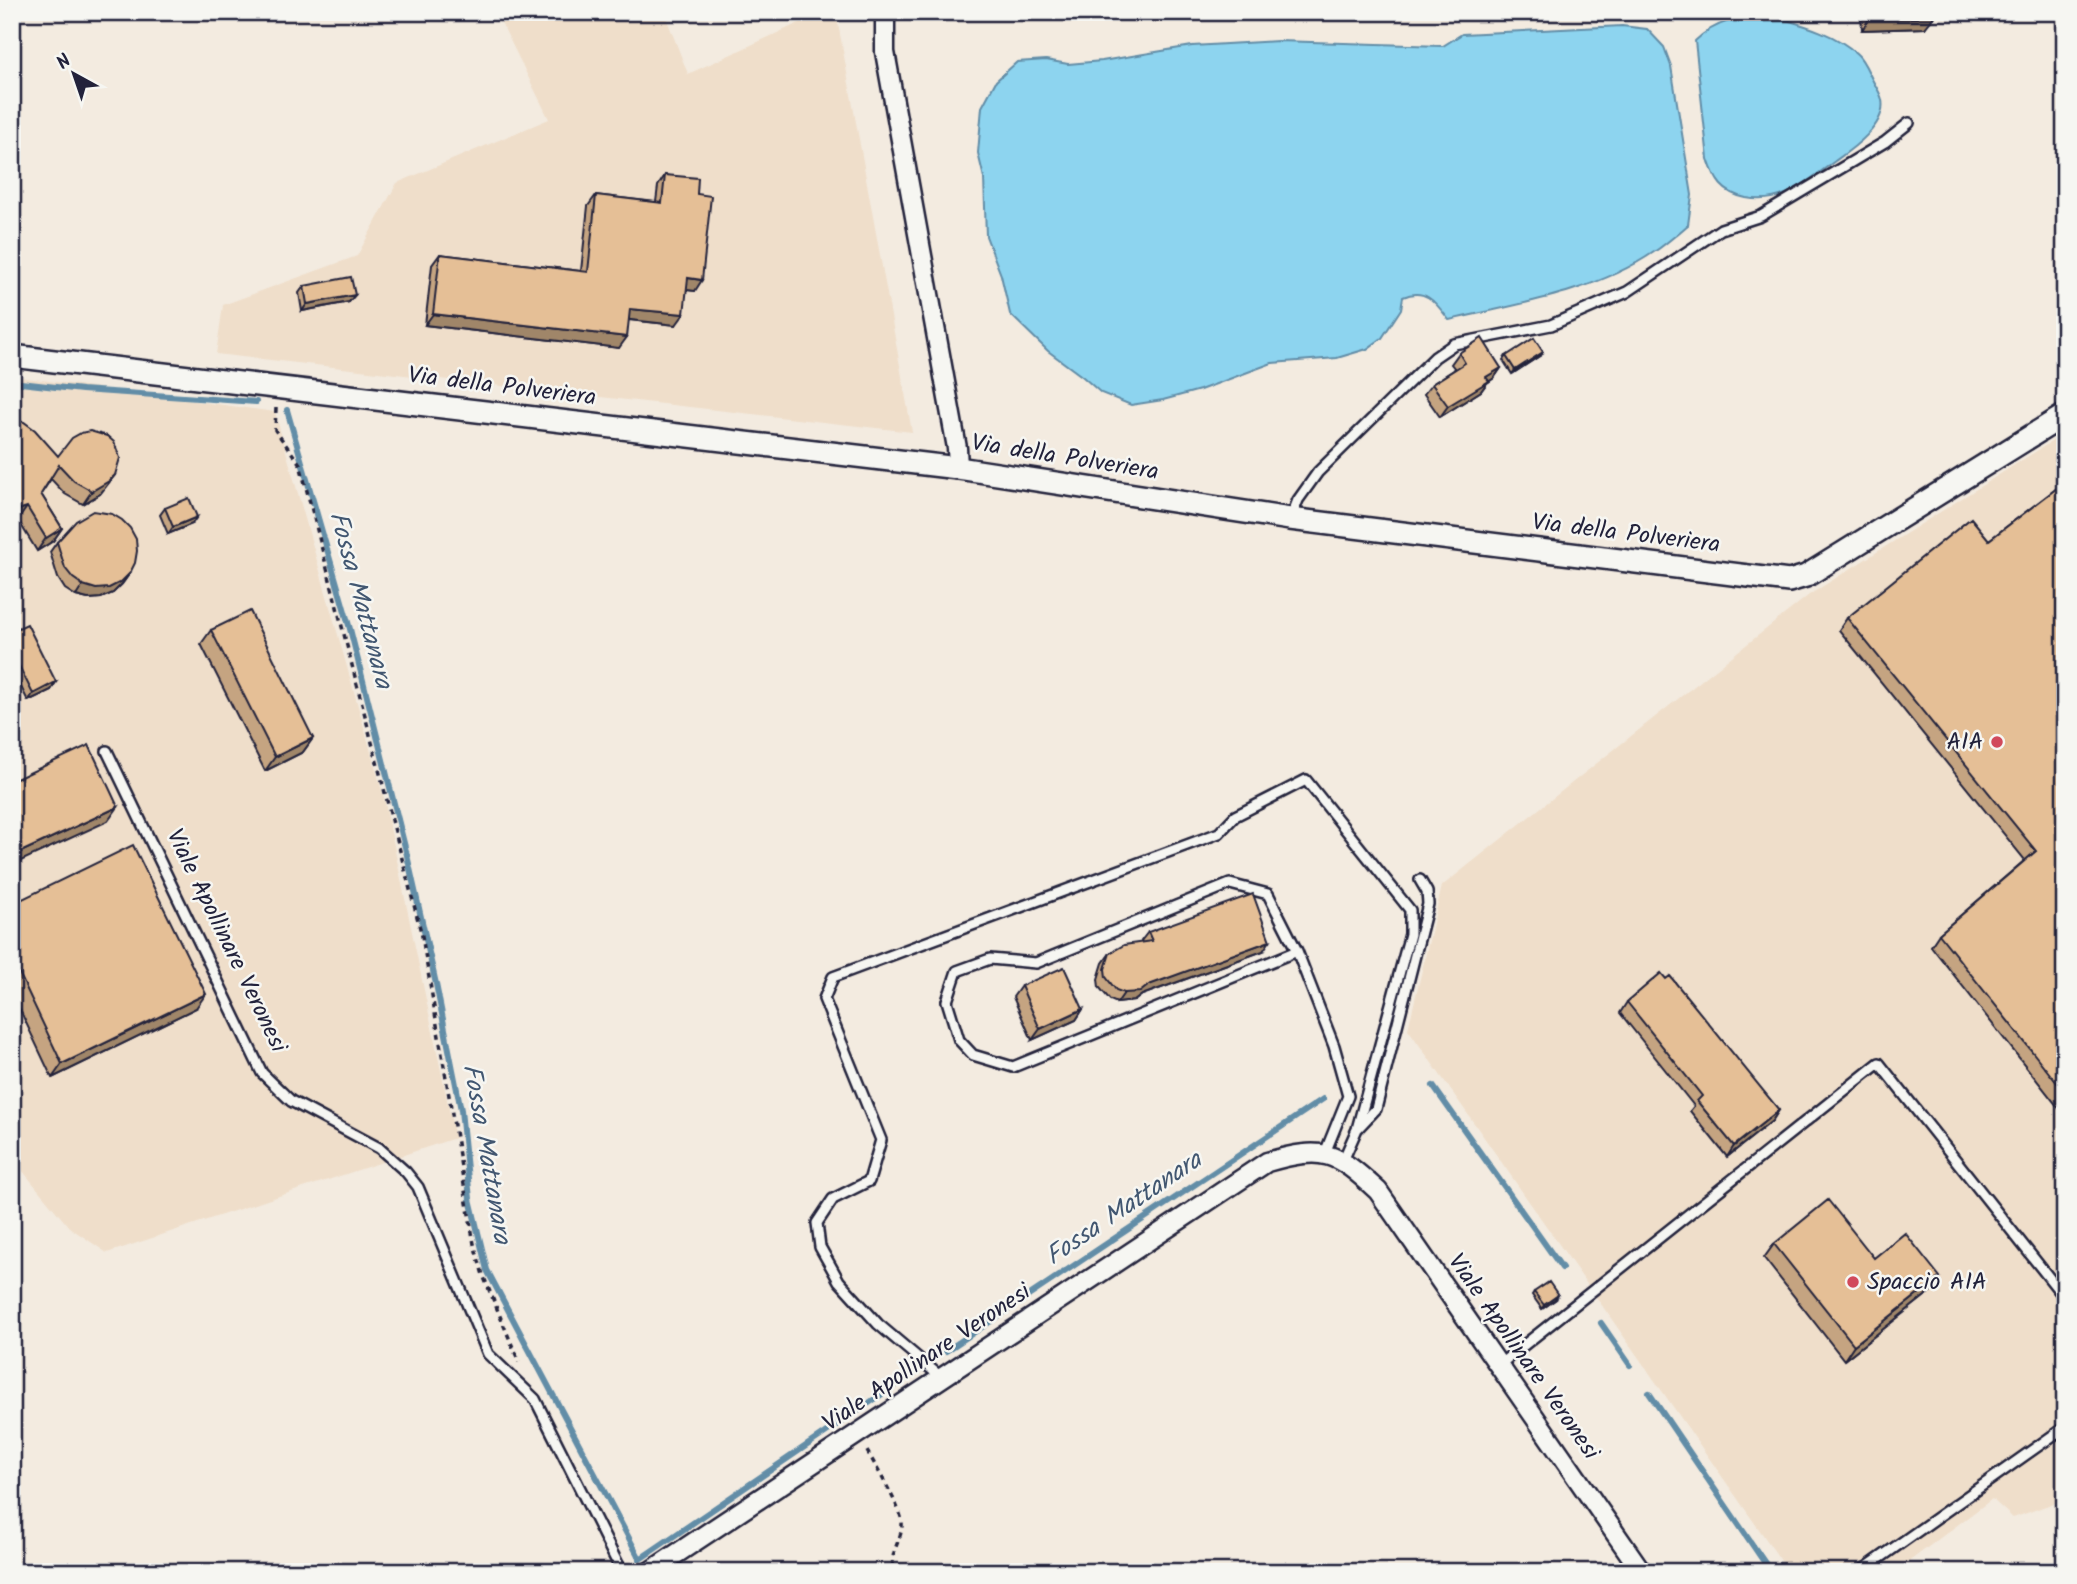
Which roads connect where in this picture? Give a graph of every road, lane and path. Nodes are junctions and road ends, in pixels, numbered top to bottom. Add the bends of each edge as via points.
1 (885, 12) edge
2 (1909, 123) dead end
3 (12, 356) edge
4 (276, 387) junction
5 (2065, 415) edge
6 (958, 468) junction
7 (1290, 519) junction
8 (107, 751) dead end
9 (1420, 880) dead end
10 (1297, 951) junction
11 (1357, 1129) junction
12 (1325, 1153) junction
13 (1342, 1163) junction
14 (2065, 1298) edge
15 (519, 1362) dead end
16 (1499, 1365) junction
17 (942, 1378) junction
18 (2065, 1427) edge
19 (858, 1434) junction
20 (622, 1572) edge
21 (649, 1572) edge
22 (894, 1572) edge
23 (1642, 1572) edge
24 (1860, 1572) edge

1 - 6 street via 885,52
2 - 7 lane via 1761,216 1721,229 1627,292 1551,324 1454,344 1434,357 1318,472
3 - 4 street, Via della Polveriera
4 - 6 street, Via della Polveriera
4 - 15 path via 275,430 300,464 422,936 474,1244 482,1275
5 - 7 street, Via della Polveriera via 1795,581
6 - 7 street, Via della Polveriera
8 - 20 lane, Viale Apollinare Veronesi via 262,1073 291,1101 379,1148 418,1187 488,1354 535,1399
9 - 11 lane via 1428,904 1376,1109
10 - 10 lane via 1268,894 1230,884 1036,963 990,959 957,971 947,1000 959,1040 973,1055 1013,1068
10 - 12 lane via 1348,1096
11 - 13 lane
11 - 17 lane via 1410,933 1410,910 1306,780 1235,816 1219,832 833,977 824,999 881,1140 869,1181 833,1199 817,1223 820,1247 839,1281 878,1324
12 - 13 street, Viale Apollinare Veronesi
12 - 17 street, Viale Apollinare Veronesi via 1300,1153 1267,1162
13 - 16 street, Viale Apollinare Veronesi via 1378,1191
14 - 16 lane via 1878,1063
16 - 23 street, Viale Apollinare Veronesi
17 - 19 street, Viale Apollinare Veronesi
18 - 24 lane
19 - 21 street, Viale Apollinare Veronesi
19 - 22 path via 902,1522 891,1562

